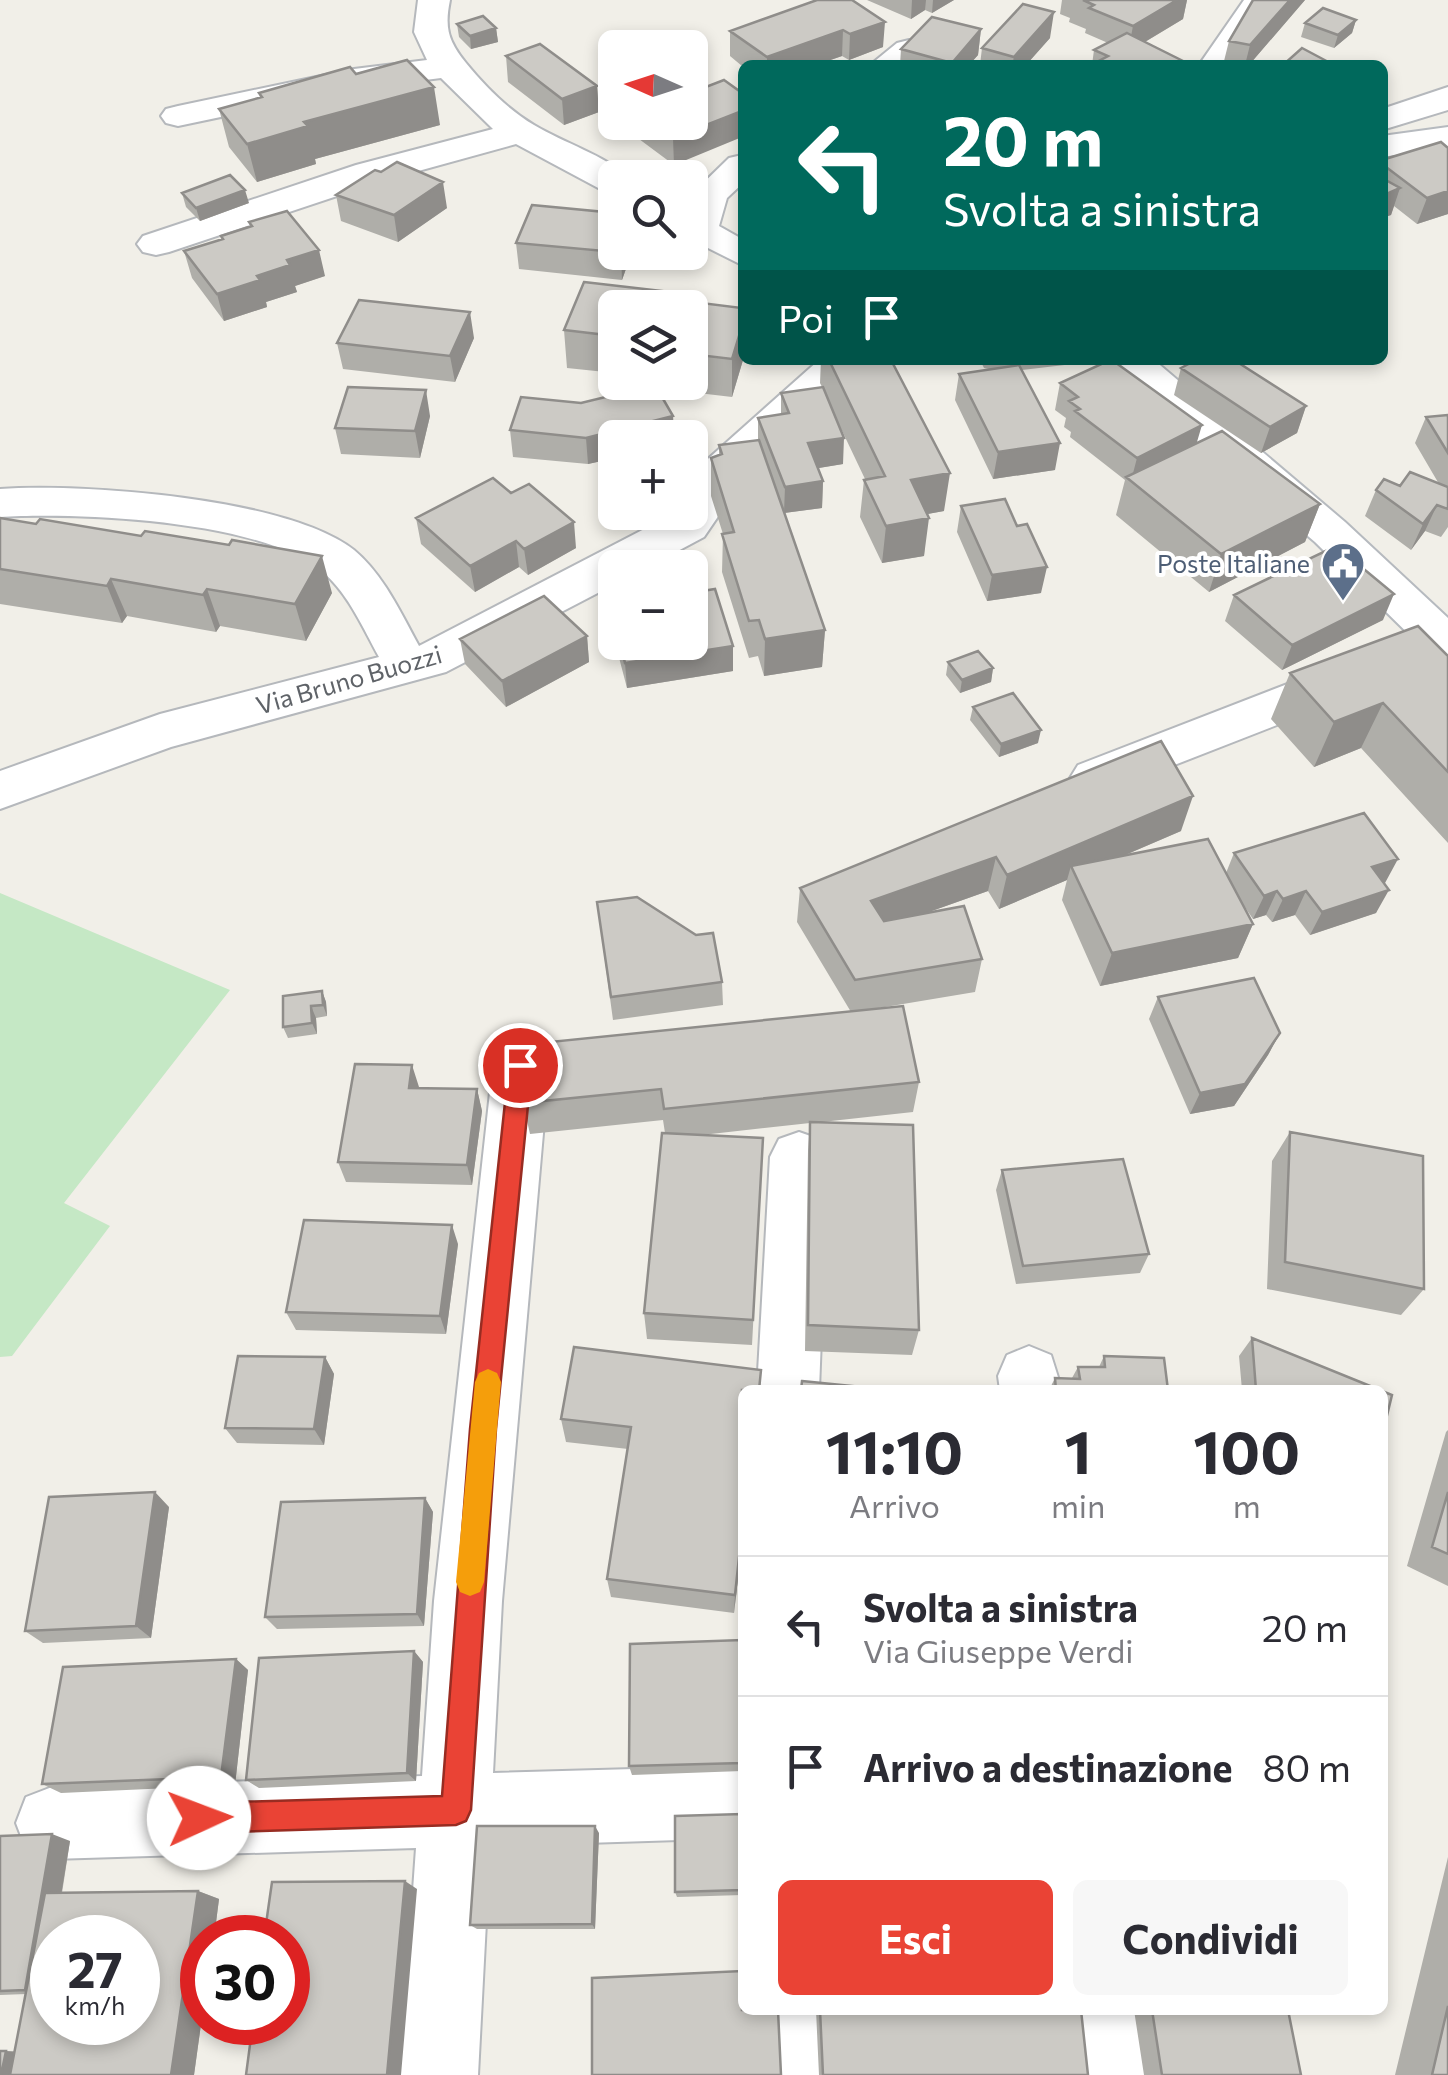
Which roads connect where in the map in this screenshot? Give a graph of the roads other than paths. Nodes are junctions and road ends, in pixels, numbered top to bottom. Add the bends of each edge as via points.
1 (434, 0) edge
2 (1260, 0) edge
3 (1219, 60) edge
4 (452, 67) junction
5 (1448, 96) edge
6 (178, 116) dead end
7 (1388, 118) edge
8 (520, 132) junction
9 (1448, 137) edge
10 (1388, 146) edge
11 (738, 170) edge
12 (598, 173) edge
13 (708, 198) edge
14 (708, 234) edge
15 (156, 244) dead end
16 (738, 252) edge
17 (837, 365) edge
18 (1136, 365) edge
19 (0, 503) edge
20 (1448, 644) edge
21 (408, 667) junction
22 (1448, 676) edge
23 (0, 790) edge
24 (1054, 794) edge
25 (520, 1065) edge
26 (799, 1156) dead end
27 (788, 1385) edge
28 (738, 1802) edge
29 (456, 1810) junction
30 (52, 1823) dead end
31 (802, 2015) edge
32 (1113, 2015) edge
33 (439, 2075) edge
34 (806, 2075) edge
35 (1121, 2075) edge

1 - 4 street via 430,32
2 - 3 street
4 - 6 street via 354,79
4 - 8 street via 476,98
5 - 7 street
8 - 12 street
8 - 15 street via 369,173
9 - 10 street
11 - 13 street
14 - 16 street
17 - 21 street, Via Bruno Buozzi via 715,476 689,528 452,651
18 - 20 street
19 - 21 street via 62,500 163,512 312,545 348,571
21 - 23 street, Via Bruno Buozzi via 160,732
22 - 24 street via 1413,664 1382,666
25 - 29 street via 483,1429
26 - 27 street
28 - 29 street
29 - 30 street
29 - 33 street
31 - 34 street
32 - 35 street

